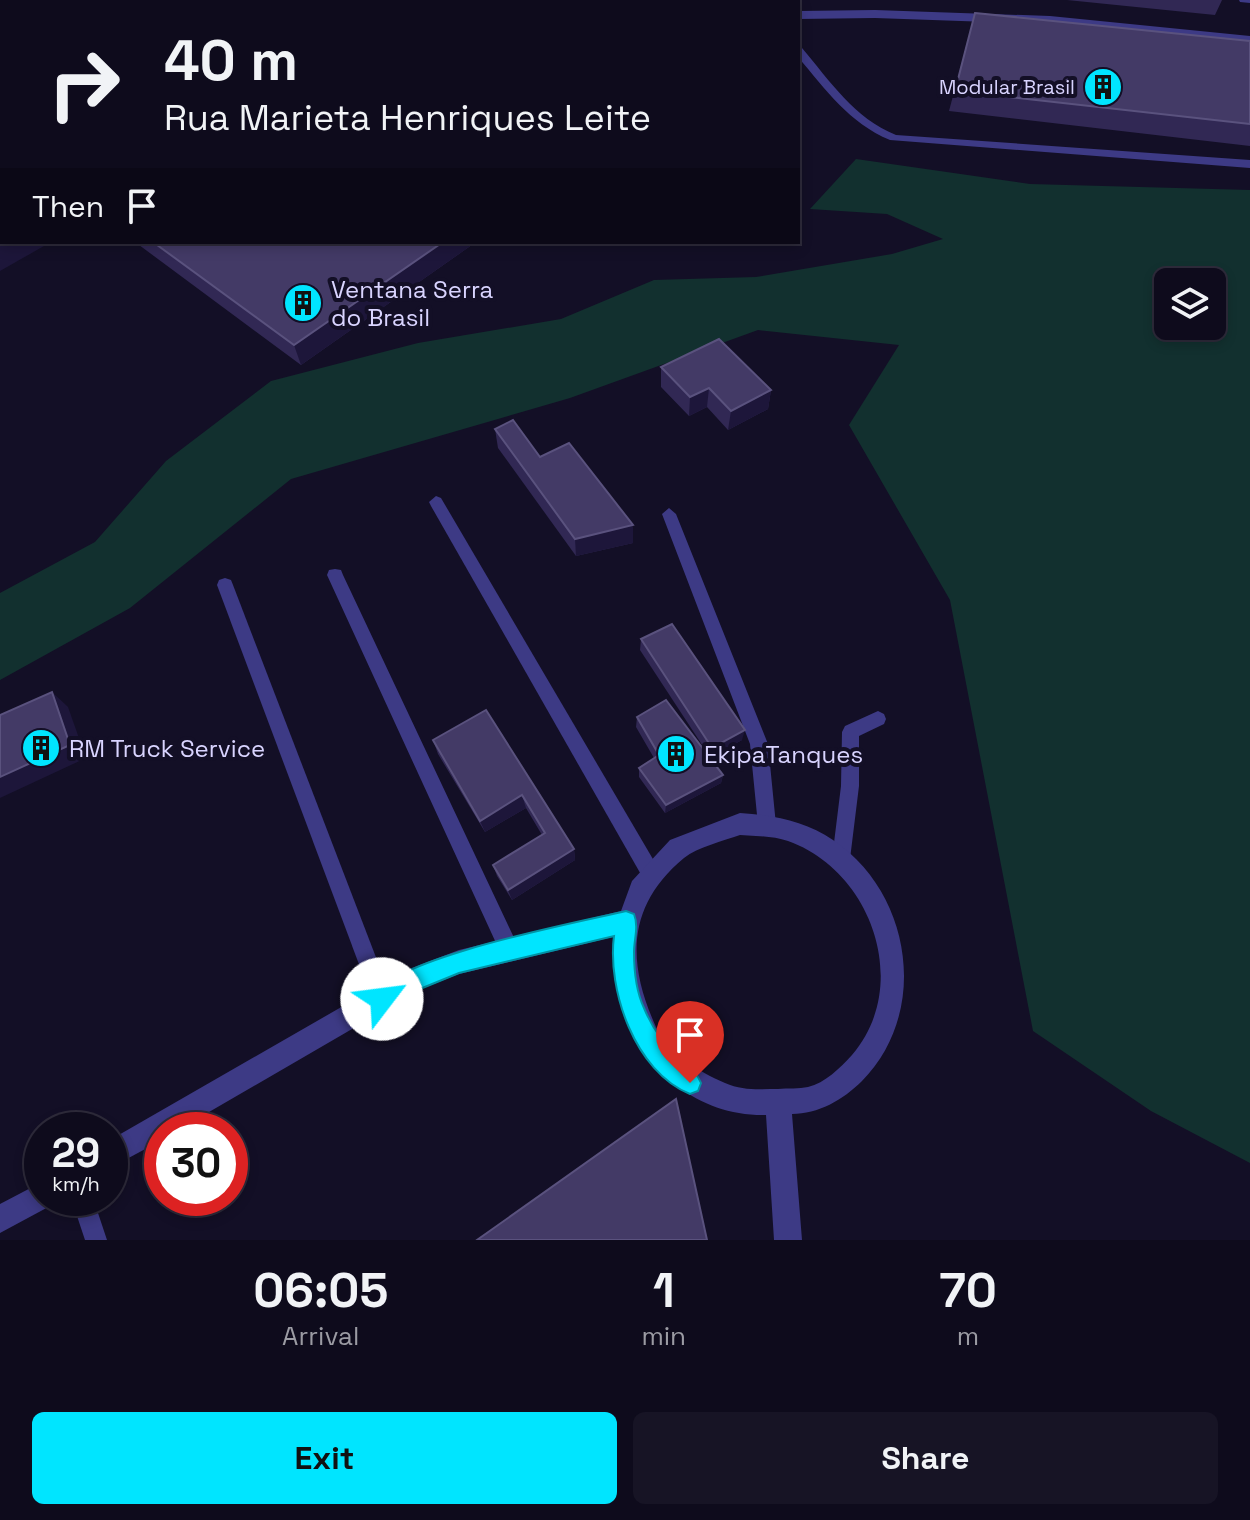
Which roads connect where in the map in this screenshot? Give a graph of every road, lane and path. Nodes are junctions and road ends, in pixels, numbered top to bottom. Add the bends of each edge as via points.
1 (800, 15) edge
2 (1250, 40) edge
3 (800, 52) edge
4 (1250, 164) edge
5 (436, 502) dead end
6 (669, 514) dead end
7 (335, 575) dead end
8 (225, 585) dead end
9 (878, 719) dead end
10 (767, 825) junction
11 (841, 859) junction
12 (650, 872) junction
13 (626, 922) junction
14 (509, 949) junction
15 (382, 999) junction
16 (778, 1106) junction
17 (128, 1145) edge
18 (24, 1205) edge
19 (88, 1216) edge
20 (0, 1219) edge
21 (96, 1240) edge
22 (788, 1240) edge

1 - 2 street via 1050,20
3 - 4 lane via 854,114 873,131 894,138
5 - 12 lane
6 - 10 lane via 759,744
7 - 14 lane
8 - 15 lane
9 - 11 lane via 851,732
10 - 11 street via 793,831
10 - 12 street via 727,827 690,839
11 - 16 street via 877,904 888,931 894,990 887,1019 857,1069 808,1101
12 - 13 street
13 - 14 street
13 - 16 street via 624,980 632,1010 666,1062 717,1097
14 - 15 street via 436,971
15 - 17 street
16 - 22 street
18 - 20 street
19 - 21 lane

